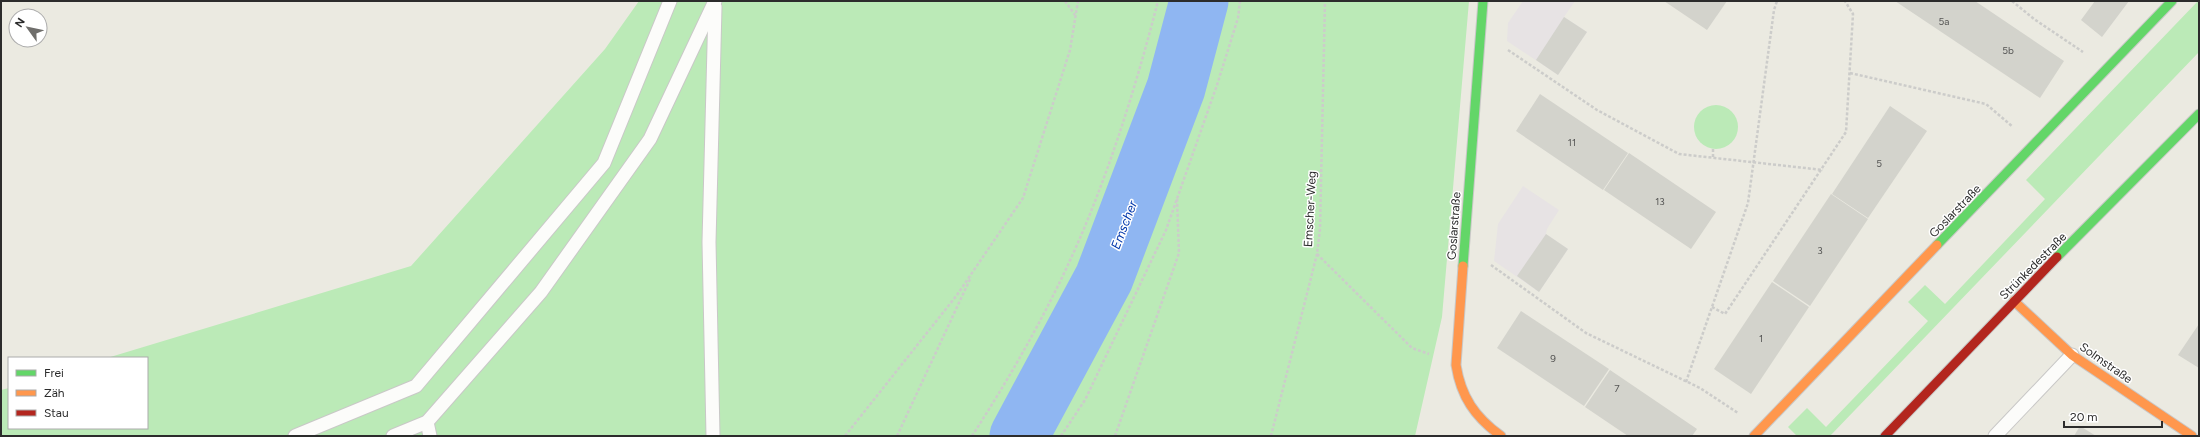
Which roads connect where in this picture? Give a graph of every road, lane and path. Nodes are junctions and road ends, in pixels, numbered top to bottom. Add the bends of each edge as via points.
1 (670, 1) edge
2 (715, 1) edge
3 (1065, 1) edge
4 (1078, 1) edge
5 (1158, 1) edge
6 (1240, 1) edge
7 (1325, 1) edge
8 (1484, 1) edge
9 (1777, 1) edge
10 (1845, 1) edge
11 (2012, 1) edge
12 (2172, 1) edge
13 (1075, 15) junction
14 (1481, 32) junction
15 (2108, 69) junction
16 (1850, 73) junction
17 (2199, 114) edge
18 (2034, 146) junction
19 (1713, 149) dead end
20 (1713, 157) junction
21 (1754, 161) junction
22 (1823, 170) junction
23 (1177, 198) junction
24 (1464, 245) junction
25 (1317, 254) junction
26 (975, 269) junction
27 (2014, 301) junction
28 (1712, 307) junction
29 (2072, 355) junction
30 (1456, 365) junction
31 (1686, 382) junction
32 (427, 422) junction
33 (1762, 428) junction
34 (294, 436) edge
35 (393, 436) edge
36 (430, 436) edge
37 (713, 436) edge
38 (845, 436) edge
39 (897, 436) edge
40 (972, 436) edge
41 (1061, 436) edge
42 (1115, 436) edge
43 (1271, 436) edge
44 (1501, 436) edge
45 (1754, 436) edge
46 (1886, 436) edge
47 (1996, 436) edge
48 (2192, 436) edge

1 - 34 lane via 604,163 416,386
2 - 32 lane via 650,139 541,292
2 - 37 lane via 708,242
3 - 13 path
4 - 13 path
5 - 40 path via 1138,78 1083,232 1040,321
6 - 23 path via 1238,18 1219,78
7 - 25 path, Emscher-Weg via 1320,229
8 - 14 street, Goslarstraße
9 - 21 path
10 - 16 path via 1853,14
11 - 15 path via 2034,20
12 - 15 street, Goslarstraße
13 - 26 path via 1070,50 1023,198
14 - 20 path via 1604,113 1679,154
14 - 24 street, Goslarstraße
15 - 18 street, Goslarstraße
16 - 18 path via 1986,104
16 - 22 path via 1846,132
17 - 27 street, Strünkedestraße
18 - 33 street, Goslarstraße
19 - 20 path
20 - 21 path
21 - 22 path
21 - 28 path via 1748,203
22 - 28 path via 1725,314
23 - 41 path via 1166,230 1084,400
23 - 42 path via 1179,253
24 - 30 street, Goslarstraße
24 - 31 path via 1586,333
25 - 30 path via 1412,348
25 - 43 path, Emscher-Weg
26 - 38 path via 957,296
26 - 39 path
27 - 29 street, Solmstraße
27 - 46 street, Strünkedestraße
28 - 31 path
29 - 47 lane
29 - 48 street, Solmstraße
30 - 44 street, Goslarstraße via 1458,385 1468,405 1484,424
31 - 33 path via 1700,388
32 - 35 lane
32 - 36 lane
33 - 45 street, Goslarstraße

